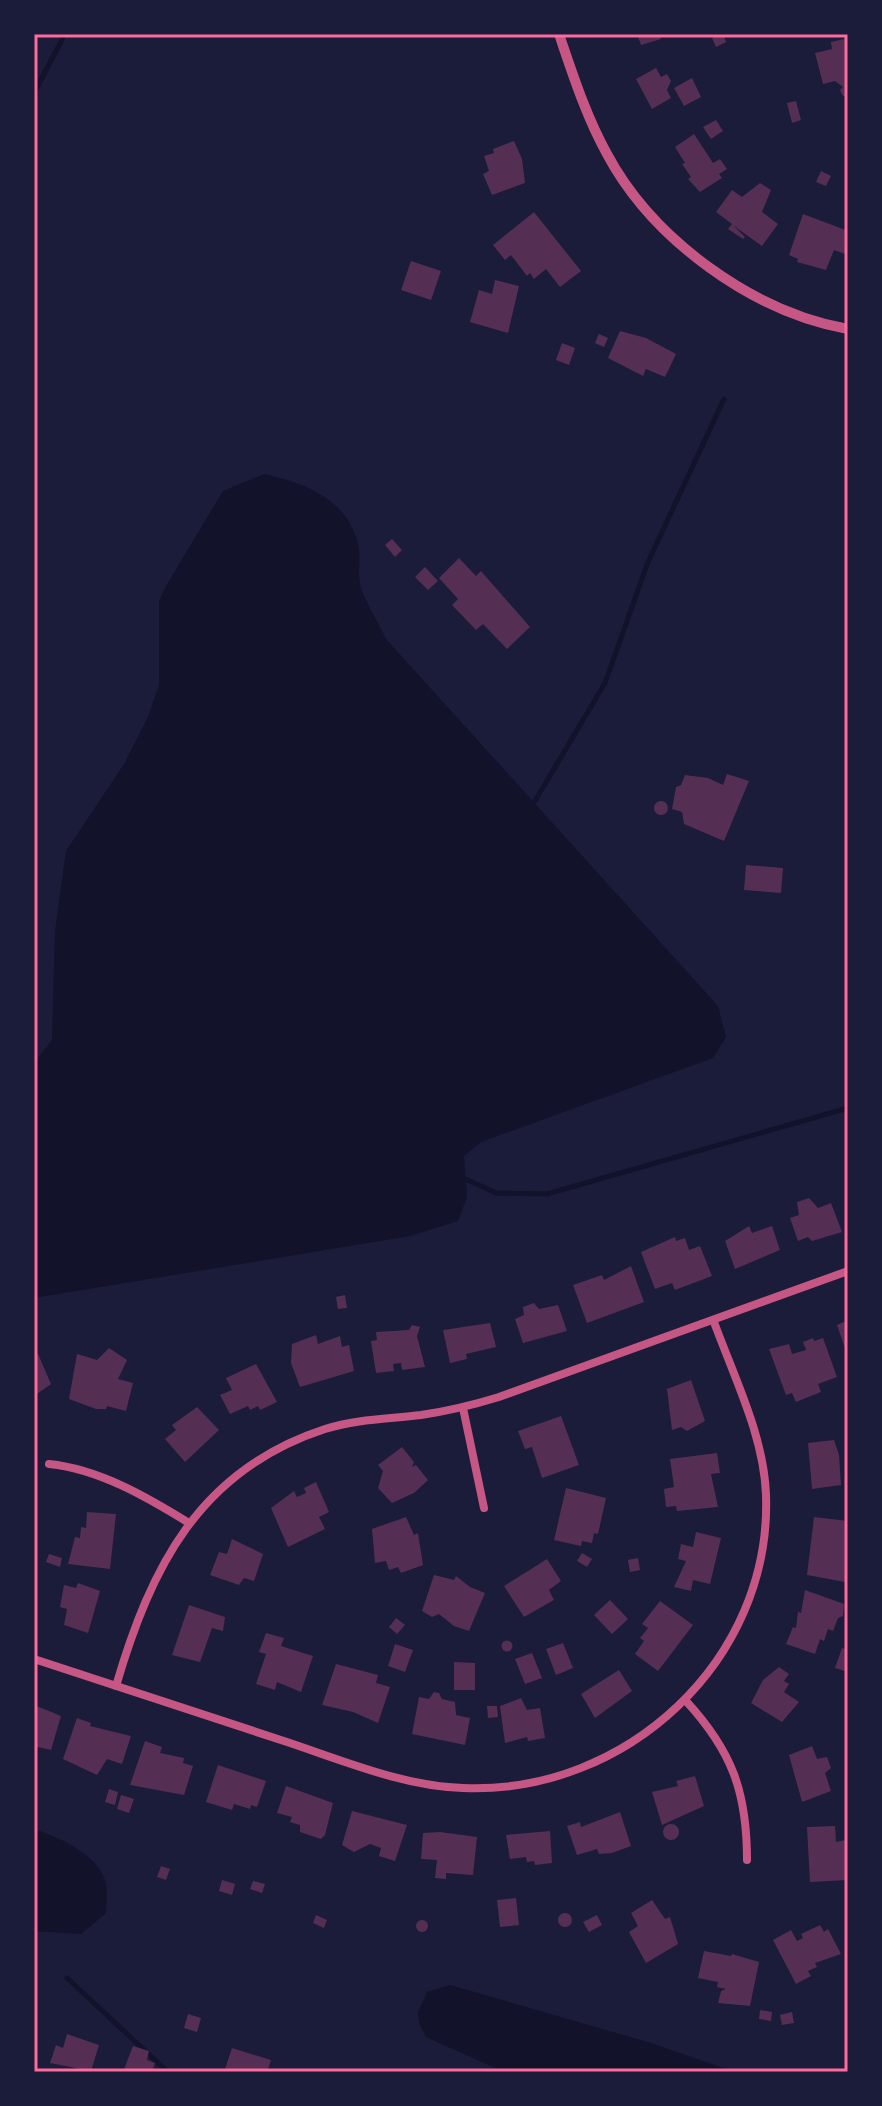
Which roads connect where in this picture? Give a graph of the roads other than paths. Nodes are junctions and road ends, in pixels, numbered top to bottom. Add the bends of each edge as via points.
1 (559, 34) edge
2 (848, 329) edge
3 (848, 1271) edge
4 (714, 1322) junction
5 (463, 1408) junction
6 (49, 1464) dead end
7 (484, 1508) dead end
8 (189, 1523) junction
9 (34, 1659) edge
10 (116, 1686) junction
11 (686, 1701) junction
12 (747, 1860) dead end

1 - 2 street via 608,157 653,215 694,255 766,304
3 - 4 street
4 - 5 street
4 - 11 street via 759,1448 765,1540 739,1627 716,1666
5 - 7 street
5 - 8 street via 325,1429 240,1473 203,1503
6 - 8 street via 122,1487
8 - 10 street via 133,1629
9 - 10 street
10 - 11 street via 382,1774 461,1789 501,1788 579,1769 649,1730
11 - 12 street via 725,1750 740,1785

